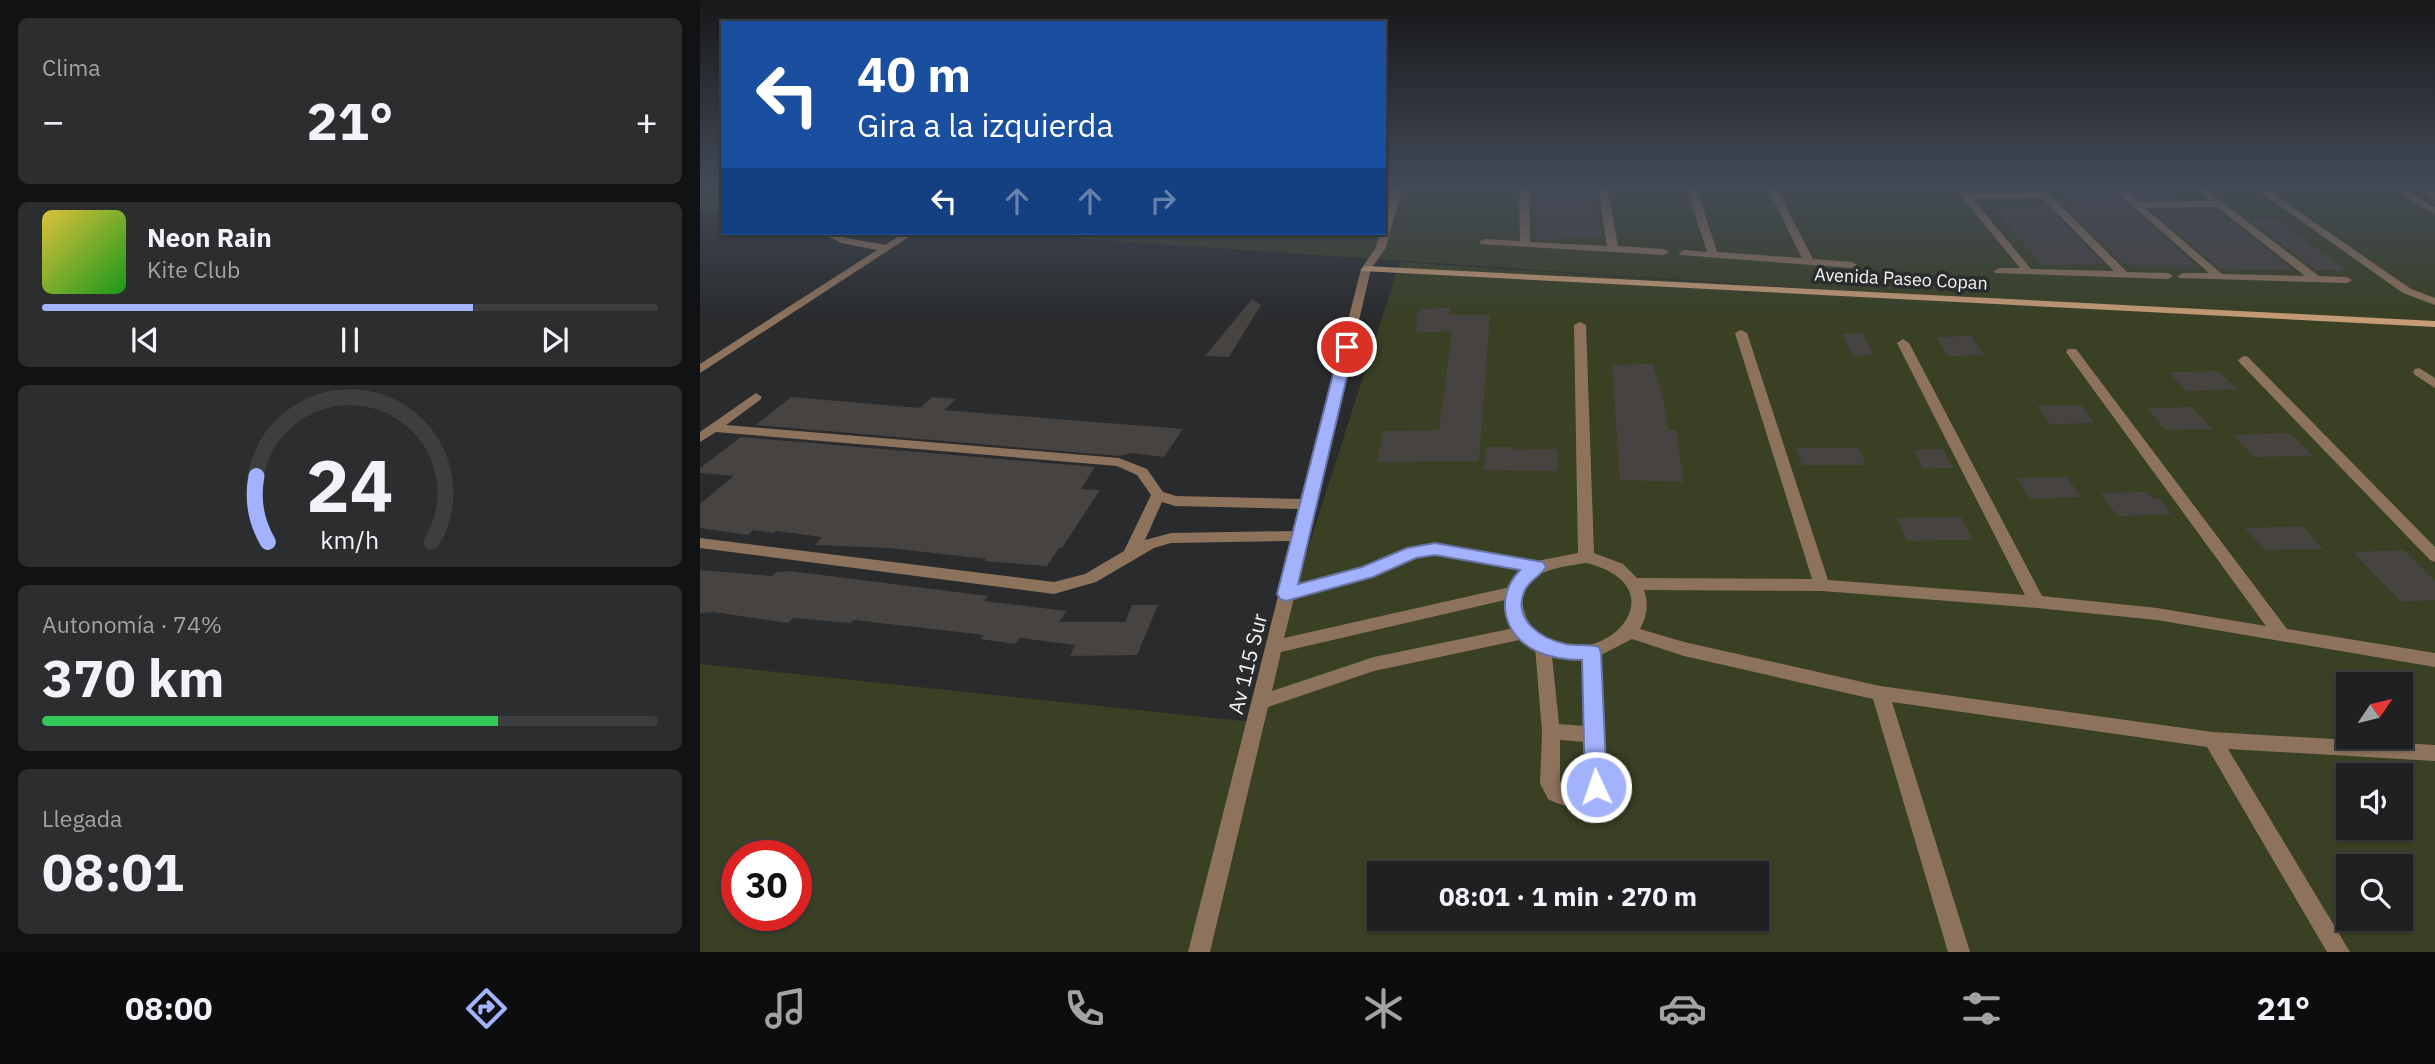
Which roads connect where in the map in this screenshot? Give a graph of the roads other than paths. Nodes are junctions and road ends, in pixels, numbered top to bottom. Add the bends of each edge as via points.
1 (1525, 231) edge
2 (1611, 231) edge
3 (1705, 231) edge
4 (1794, 231) edge
5 (1994, 231) edge
6 (2080, 231) edge
7 (2167, 231) edge
8 (2254, 231) edge
9 (2322, 231) edge
10 (831, 235) edge
11 (907, 235) edge
12 (1384, 235) edge
13 (1484, 242) dead end
14 (1525, 244) junction
15 (886, 248) junction
16 (1614, 249) junction
17 (1664, 252) dead end
18 (1684, 253) dead end
19 (1713, 255) junction
20 (1809, 262) junction
21 (1853, 265) dead end
22 (1366, 269) junction
23 (1998, 271) dead end
24 (2028, 272) junction
25 (2123, 275) junction
26 (2168, 276) dead end
27 (2183, 276) dead end
28 (2219, 277) junction
29 (2316, 279) junction
30 (2347, 280) dead end
31 (2435, 302) edge
32 (2435, 324) edge
33 (1580, 325) dead end
34 (1741, 333) dead end
35 (1903, 343) dead end
36 (2072, 352) dead end
37 (2244, 360) dead end
38 (700, 369) edge
39 (2419, 372) dead end
40 (2435, 384) edge
41 (756, 397) dead end
42 (714, 428) junction
43 (700, 438) edge
44 (1158, 495) junction
45 (1309, 504) junction
46 (1301, 536) junction
47 (700, 543) edge
48 (1130, 555) junction
49 (2435, 556) edge
50 (1586, 557) junction
51 (1537, 567) junction
52 (1634, 584) junction
53 (1822, 585) junction
54 (1514, 592) junction
55 (1286, 594) junction
56 (2037, 601) junction
57 (1524, 632) junction
58 (1630, 632) junction
59 (2280, 632) junction
60 (1543, 646) junction
61 (1273, 647) junction
62 (1592, 653) junction
63 (2435, 660) edge
64 (1880, 693) junction
65 (1260, 702) junction
66 (1551, 732) junction
67 (1593, 734) junction
68 (2213, 740) junction
69 (2435, 753) edge
70 (1199, 952) edge
71 (1959, 952) edge
72 (2339, 952) edge

1 - 14 street
2 - 16 street
3 - 19 street
4 - 20 street
5 - 24 street
6 - 25 street
7 - 28 street
8 - 29 street
9 - 31 street via 2407,291
10 - 15 street
11 - 15 street
12 - 22 street, Av 115 Sur
13 - 14 street
14 - 16 street
15 - 38 street
16 - 17 street
18 - 19 street
19 - 20 street
20 - 21 street
22 - 32 main road, Avenida Paseo Copan
22 - 45 street, Av 115 Sur
23 - 24 street
24 - 25 street
25 - 26 street
27 - 28 street
28 - 29 street
29 - 30 street
33 - 50 street
34 - 53 street
35 - 56 street
36 - 59 street
37 - 49 street
39 - 40 street
41 - 42 street
42 - 43 street
42 - 44 street via 1119,462 1142,472
44 - 45 street via 1175,501
44 - 48 street
45 - 46 street, Av 115 Sur
46 - 48 street via 1171,538
46 - 55 street, Av 115 Sur
47 - 48 street via 1054,588 1090,578
50 - 51 street via 1559,558
50 - 52 street via 1621,570
51 - 54 street
51 - 55 street via 1435,549
52 - 53 street
52 - 58 street via 1640,601 1638,619
53 - 56 street
54 - 57 street via 1512,606
54 - 61 street
55 - 61 street, Av 115 Sur
56 - 59 street
57 - 60 street
57 - 65 street via 1374,664
58 - 62 street
58 - 64 street via 1684,649
59 - 63 street
60 - 62 street
60 - 66 street
61 - 65 street, Av 115 Sur
62 - 67 street
64 - 68 street
64 - 71 street
65 - 70 street, Av 115 Sur
66 - 67 street
66 - 67 street via 1550,783 1563,797 1585,798 1596,787
68 - 69 street
68 - 72 street

